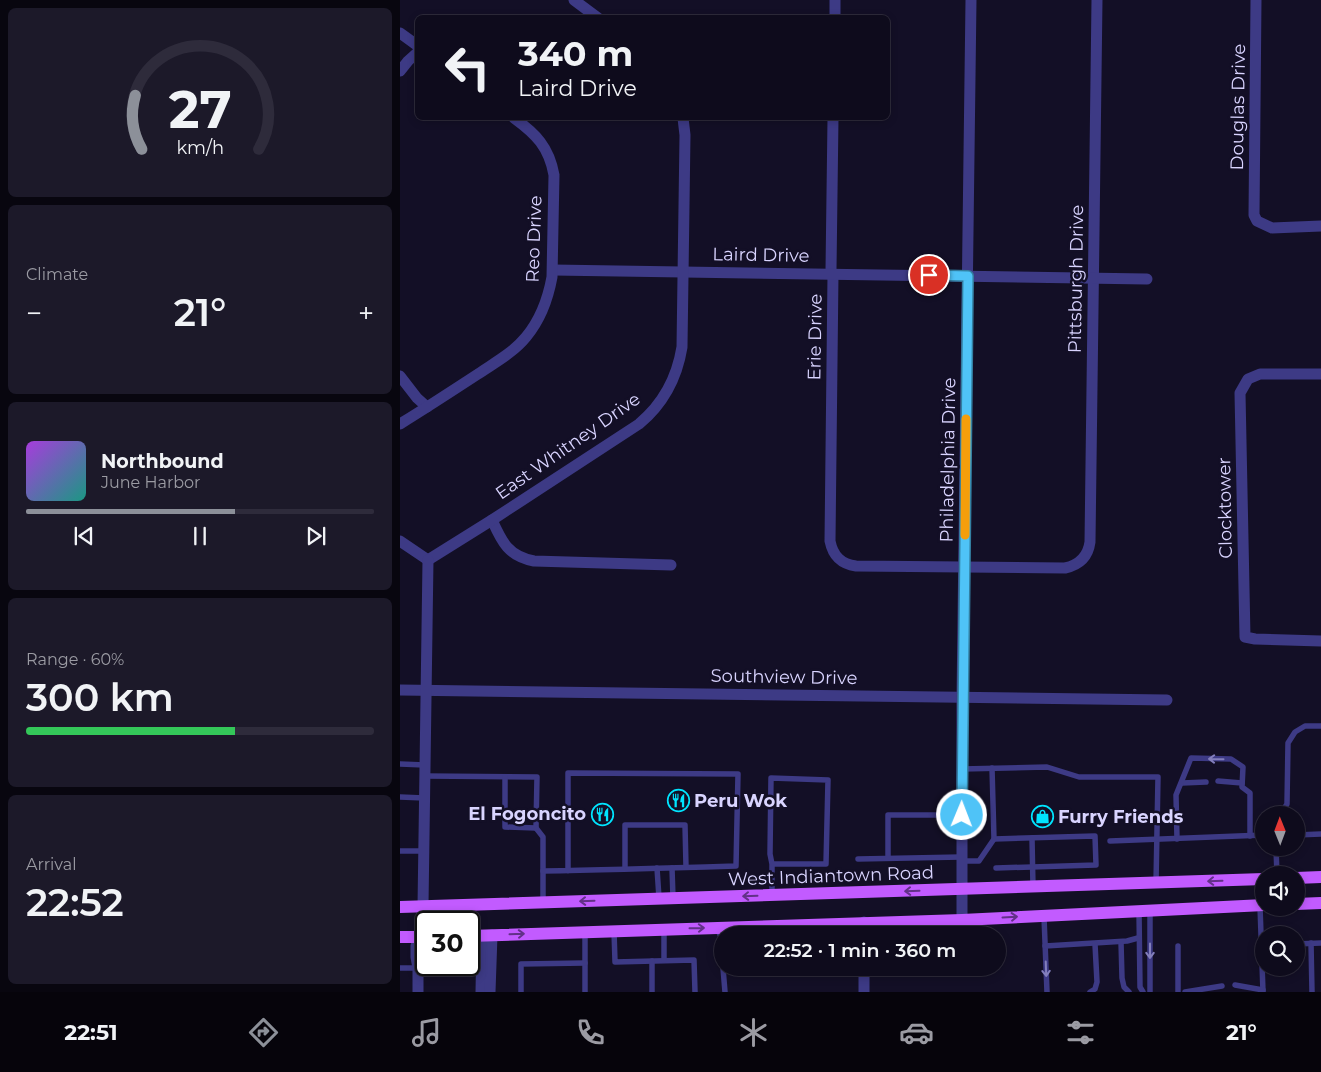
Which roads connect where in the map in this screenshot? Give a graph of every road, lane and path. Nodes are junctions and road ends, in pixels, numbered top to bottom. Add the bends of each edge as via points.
1 (574, 0) edge
2 (835, 0) edge
3 (971, 0) edge
4 (1097, 0) edge
5 (1256, 0) edge
6 (594, 15) edge
7 (834, 15) edge
8 (400, 33) edge
9 (415, 44) edge
10 (415, 55) edge
11 (400, 71) edge
12 (517, 120) edge
13 (683, 120) edge
14 (833, 120) edge
15 (1321, 226) edge
16 (553, 270) junction
17 (683, 272) junction
18 (833, 274) junction
19 (968, 276) junction
20 (1093, 277) junction
21 (1147, 279) dead end
22 (1321, 374) edge
23 (400, 376) edge
24 (428, 406) junction
25 (400, 424) edge
26 (492, 520) junction
27 (400, 541) edge
28 (428, 560) junction
29 (671, 565) dead end
30 (964, 567) junction
31 (1321, 641) edge
32 (400, 690) edge
33 (426, 690) junction
34 (962, 697) junction
35 (1167, 700) dead end
36 (1321, 726) edge
37 (400, 764) edge
38 (992, 768) junction
39 (962, 769) junction
40 (425, 770) junction
41 (505, 777) junction
42 (1218, 781) dead end
43 (1206, 782) dead end
44 (1242, 782) junction
45 (1182, 783) junction
46 (400, 797) edge
47 (424, 798) junction
48 (1285, 806) edge
49 (962, 815) junction
50 (536, 828) junction
51 (1305, 834) edge
52 (1321, 834) edge
53 (1250, 836) junction
54 (1255, 836) edge
55 (1032, 838) junction
56 (1177, 838) junction
57 (994, 839) junction
58 (1157, 839) junction
59 (1110, 841) dead end
60 (400, 851) edge
61 (424, 851) junction
62 (888, 858) junction
63 (858, 859) dead end
64 (961, 859) junction
65 (772, 864) junction
66 (686, 867) junction
67 (1032, 867) junction
68 (625, 868) junction
69 (658, 868) junction
70 (672, 868) junction
71 (996, 868) dead end
72 (568, 870) junction
73 (543, 871) junction
74 (1321, 877) edge
75 (1305, 878) edge
76 (1255, 879) edge
77 (1156, 883) junction
78 (1033, 887) junction
79 (961, 890) junction
80 (772, 895) junction
81 (673, 898) junction
82 (659, 899) junction
83 (543, 902) junction
84 (1305, 904) edge
85 (1321, 904) edge
86 (400, 906) edge
87 (422, 906) junction
88 (1255, 906) edge
89 (422, 911) edge
90 (1144, 911) junction
91 (1044, 916) junction
92 (962, 920) junction
93 (888, 926) edge
94 (714, 928) edge
95 (664, 929) junction
96 (614, 931) junction
97 (585, 932) junction
98 (481, 936) edge
99 (400, 937) edge
100 (415, 937) edge
101 (1138, 938) junction
102 (1121, 942) junction
103 (1305, 943) edge
104 (1311, 943) junction
105 (1321, 943) edge
106 (1095, 944) junction
107 (1045, 946) junction
108 (1178, 946) dead end
109 (664, 960) junction
110 (652, 961) junction
111 (585, 963) junction
112 (482, 964) joint
113 (400, 968) edge
114 (415, 968) edge
115 (418, 976) edge
116 (724, 976) edge
117 (864, 976) edge
118 (1263, 976) edge
119 (1235, 985) dead end
120 (1222, 986) dead end
121 (1263, 991) edge
122 (418, 992) edge
123 (481, 992) edge
124 (490, 992) edge
125 (521, 992) edge
126 (585, 992) edge
127 (652, 992) edge
128 (695, 992) edge
129 (725, 992) edge
130 (864, 992) edge
131 (1047, 992) edge
132 (1090, 992) edge
133 (1129, 992) edge
134 (1143, 992) edge
135 (1150, 992) edge
136 (1178, 992) edge
137 (1185, 992) edge
138 (1312, 992) edge

1 - 6 street
2 - 7 street
3 - 19 street, Philadelphia Drive
4 - 20 street, Pittsburgh Drive
5 - 15 street, Douglas Drive via 1254,215 1257,221 1272,228
8 - 9 street
10 - 11 street
12 - 16 street, Reo Drive via 538,138 553,167
13 - 17 street, East Whitney Drive
14 - 18 street, Erie Drive
16 - 17 street, Laird Drive
16 - 24 street, Reo Drive via 544,309 520,343
17 - 18 street, Laird Drive
17 - 26 street, East Whitney Drive via 681,355 677,371 662,400 639,424
18 - 19 street, Laird Drive
18 - 30 street, Erie Drive via 831,549 848,565
19 - 20 street, Laird Drive
19 - 30 street, Philadelphia Drive
20 - 21 street, Laird Drive
20 - 30 street, Pittsburgh Drive via 1089,549 1080,563 1073,567
22 - 31 street, Clocktower via 1260,374 1248,379 1240,393 1245,637
23 - 24 street
24 - 25 street, Reo Drive
26 - 28 street, East Whitney Drive
26 - 29 street via 507,547 526,560
27 - 28 street
28 - 33 street
30 - 34 street, Philadelphia Drive
32 - 33 street, Southview Drive
33 - 34 street, Southview Drive
33 - 40 street
34 - 35 street, Southview Drive
34 - 39 street, Philadelphia Drive
36 - 48 lane via 1305,726 1295,732 1288,743
37 - 40 lane
38 - 39 lane
38 - 57 lane
38 - 58 lane via 1048,767 1079,777 1158,777
39 - 49 street, Philadelphia Drive
40 - 41 lane
40 - 47 street
41 - 50 lane via 536,777
41 - 50 lane via 505,828
42 - 44 lane
43 - 45 lane
44 -> 45 lane via 1242,767 1231,759 1191,758
44 - 53 lane via 1242,787 1250,793
45 - 56 lane via 1176,795
46 - 47 lane
47 - 61 street
49 - 62 lane via 888,815
49 - 64 street, Philadelphia Drive
50 - 73 lane via 543,837
51 - 52 lane
53 - 54 lane
53 - 56 lane
55 - 57 lane
55 - 67 lane
55 - 67 lane via 1095,836 1096,865
56 - 58 lane
57 - 64 lane via 979,862
58 - 59 lane
58 - 77 lane
60 - 61 lane
61 - 87 street
62 - 63 lane
62 - 64 lane
64 - 79 street, Philadelphia Drive
65 - 65 lane via 770,778 828,780 826,864
65 - 80 lane
66 - 68 lane via 685,825 625,825
66 - 70 lane
66 - 72 lane via 736,866 738,774 568,773
67 - 71 lane
67 - 78 lane
68 - 69 lane
68 - 72 lane
69 - 70 lane
69 - 82 lane
70 - 81 lane
72 - 73 lane
73 - 83 lane
74 - 75 main road
76 -> 77 main road, West Indiantown Road
77 - 78 main road, West Indiantown Road
78 - 79 main road, West Indiantown Road
79 -> 80 main road, West Indiantown Road
79 - 92 street, Philadelphia Drive
80 -> 81 main road, West Indiantown Road
81 - 82 main road, West Indiantown Road
82 -> 83 main road, West Indiantown Road
83 - 87 main road, West Indiantown Road
84 - 85 main road
86 - 87 main road, West Indiantown Road
87 - 89 street
88 - 90 main road
90 - 91 main road
90 - 101 lane
90 -> 135 lane
92 -> 91 main road
91 - 107 lane
92 - 93 main road
95 -> 94 main road
95 - 96 main road
95 - 109 lane
96 - 97 main road
96 - 110 lane via 615,962
98 -> 97 main road
97 - 111 lane
98 - 112 street
98 - 124 street
99 - 100 main road
101 - 102 lane
101 - 134 lane via 1140,987
102 - 106 lane
102 - 133 lane via 1122,978
103 - 104 lane
104 - 105 lane
104 - 138 lane
106 - 107 lane
106 - 132 lane via 1097,982
107 -> 131 lane
108 - 136 lane
109 - 110 lane
109 - 128 lane via 694,960
110 - 127 lane
111 - 125 lane via 521,964
111 - 126 lane
112 - 123 street
113 - 114 lane
115 - 122 street
116 - 129 lane
117 - 130 street
118 - 121 lane
119 - 121 lane
120 - 137 lane

